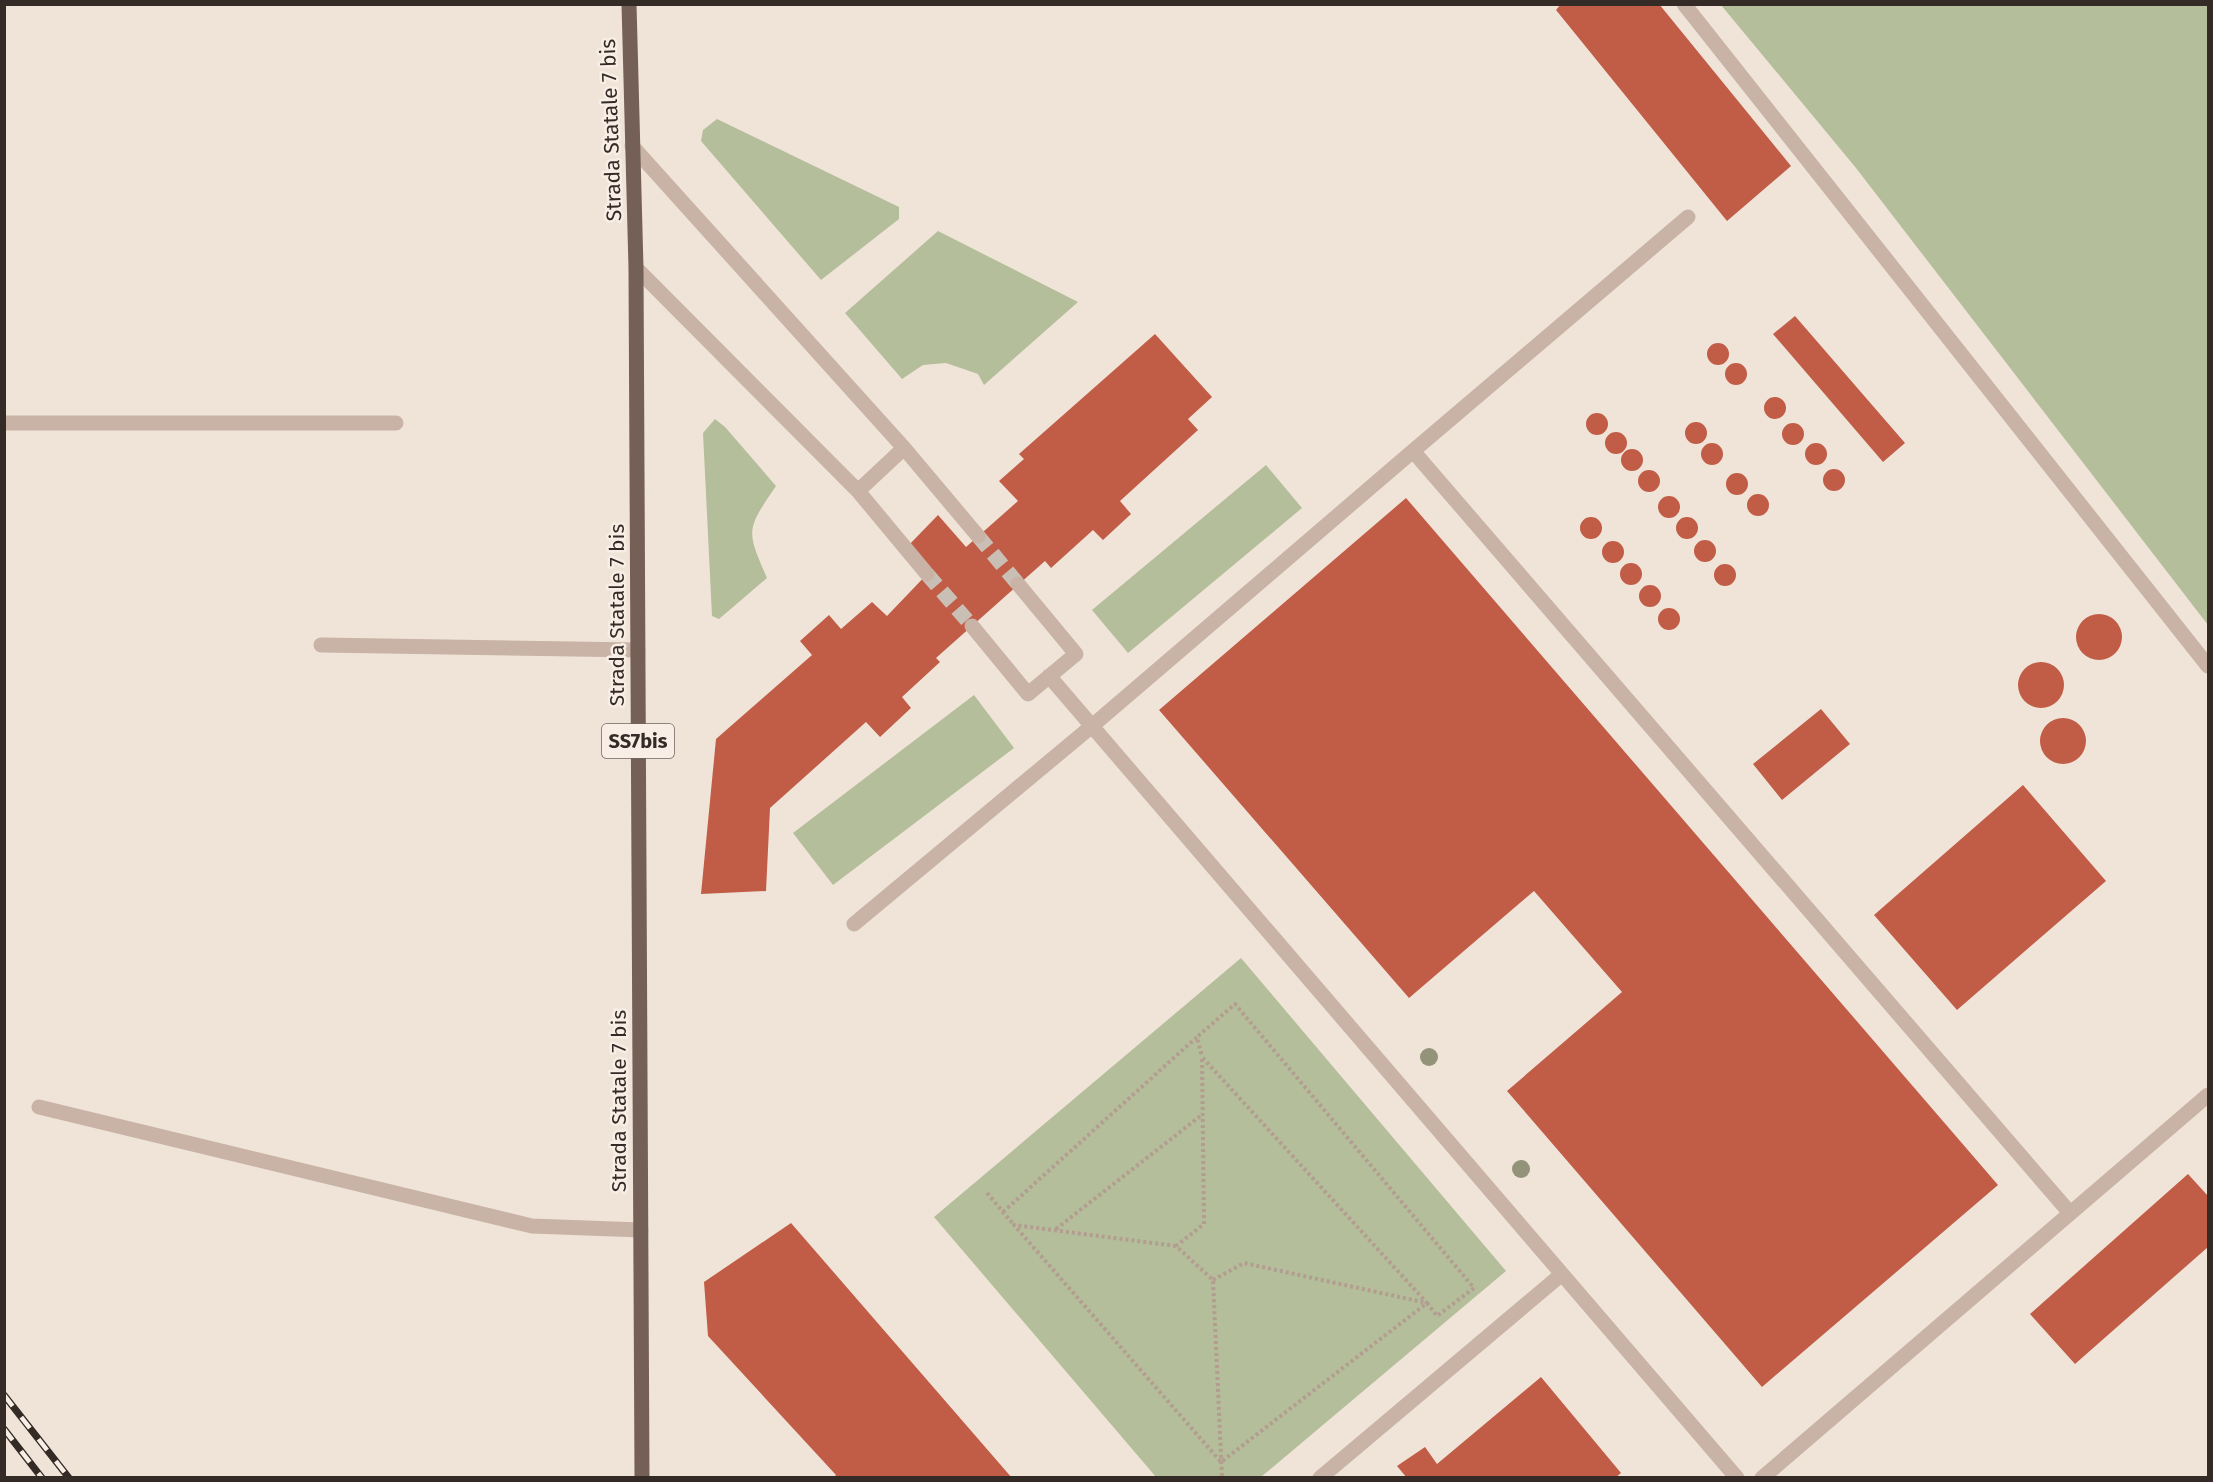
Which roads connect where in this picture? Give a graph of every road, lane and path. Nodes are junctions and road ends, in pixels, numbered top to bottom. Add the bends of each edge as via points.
1 (629, 4) edge
2 (1684, 4) edge
3 (632, 146) junction
4 (1688, 217) dead end
5 (636, 268) junction
6 (4, 423) edge
7 (396, 423) dead end
8 (904, 448) junction
9 (1413, 451) junction
10 (858, 490) junction
11 (978, 536) tunnel mouth
12 (927, 574) tunnel mouth
13 (1018, 584) tunnel mouth
14 (972, 626) tunnel mouth
15 (321, 645) dead end
16 (638, 650) junction
17 (2208, 666) edge
18 (1049, 676) junction
19 (1092, 726) junction
20 (854, 924) dead end
21 (1197, 1037) junction
22 (1202, 1057) junction
23 (2208, 1095) edge
24 (39, 1107) dead end
25 (1203, 1114) junction
26 (987, 1193) dead end
27 (1003, 1212) junction
28 (2070, 1213) junction
29 (1014, 1225) junction
30 (640, 1230) junction
31 (1055, 1230) junction
32 (1176, 1246) junction
33 (1562, 1274) junction
34 (1213, 1280) junction
35 (1427, 1303) junction
36 (1221, 1462) junction
37 (642, 1478) edge
38 (1222, 1478) edge
39 (1320, 1478) edge
40 (1737, 1478) edge
41 (1762, 1478) edge

1 - 3 main road, Strada Statale 7 bis / SS7bis
2 - 17 street
3 - 5 main road, Strada Statale 7 bis / SS7bis
3 - 8 street
4 - 9 street
5 - 10 street
5 - 16 main road, Strada Statale 7 bis / SS7bis
6 - 7 street
8 - 10 street
8 - 11 street
9 - 19 street
9 - 28 street
10 - 12 street
13 - 18 street via 1076,654
14 - 18 street via 1028,694
15 - 16 street
16 - 30 main road, Strada Statale 7 bis / SS7bis
18 - 19 street
19 - 20 street
19 - 33 street
21 - 22 path
21 - 27 path
21 - 35 path via 1235,1004 1474,1288 1437,1316
22 - 25 path
22 - 35 path
23 - 28 street
24 - 30 street via 532,1226
25 - 31 path
25 - 32 path via 1204,1224
26 - 27 path
27 - 29 path
28 - 41 street
29 - 31 path
29 - 36 path
30 - 37 main road, Strada Statale 7 bis / SS7bis
31 - 32 path
32 - 34 path
33 - 39 street
33 - 40 street
34 - 35 path via 1244,1263
34 - 36 path
35 - 36 path
36 - 38 path

